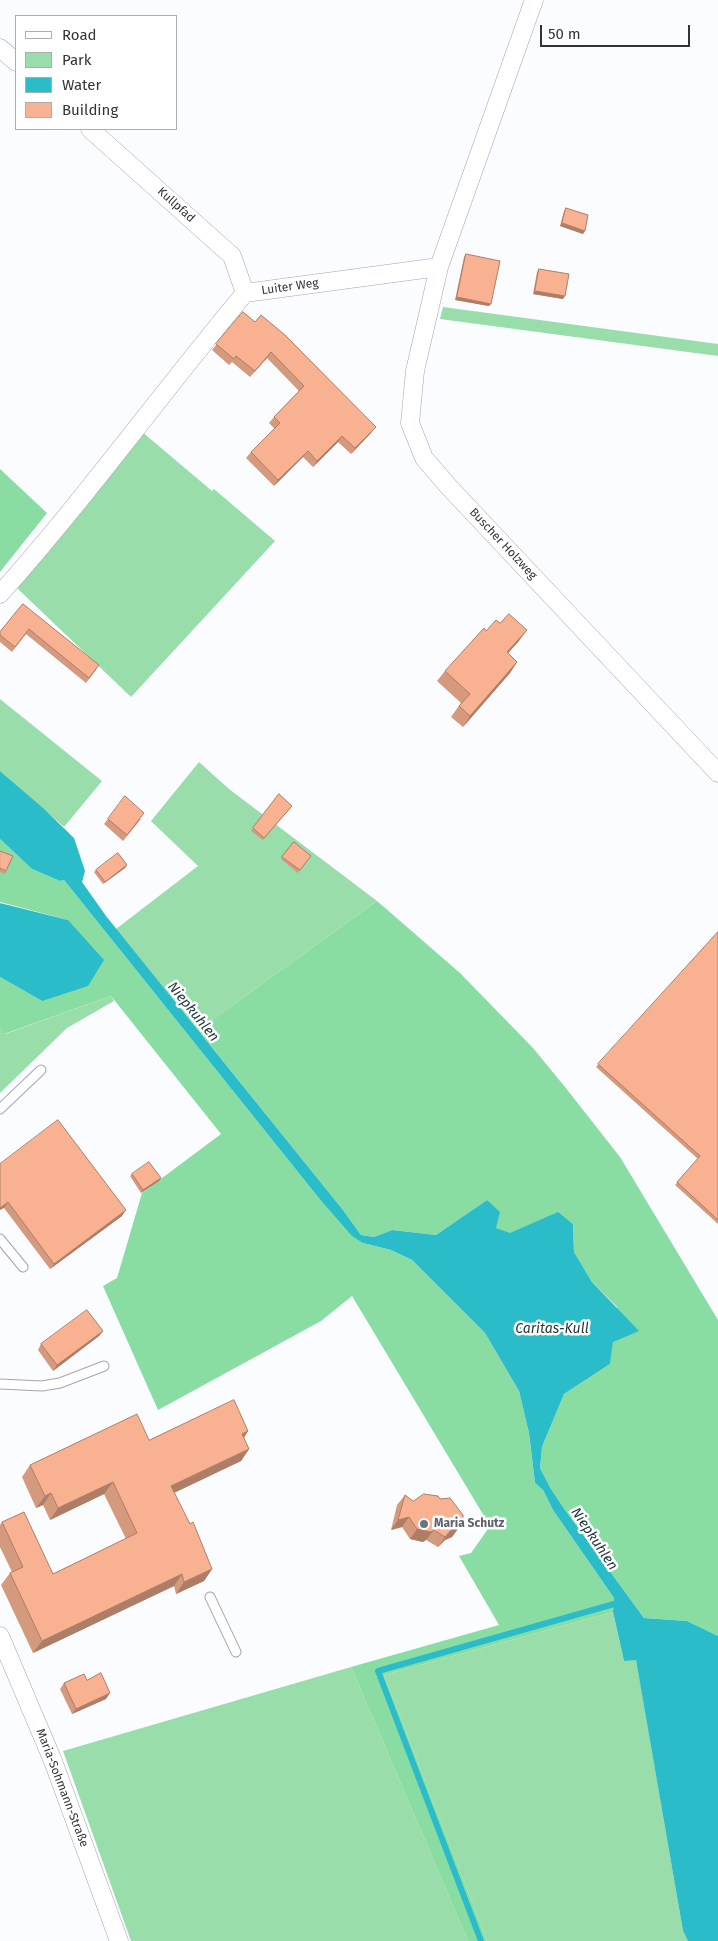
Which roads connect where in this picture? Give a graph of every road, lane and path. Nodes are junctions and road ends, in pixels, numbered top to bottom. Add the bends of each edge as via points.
1 (534, 0) edge
2 (0, 48) edge
3 (15, 61) edge
4 (91, 130) edge
5 (439, 267) junction
6 (245, 293) junction
7 (0, 594) edge
8 (718, 773) edge
9 (41, 1070) dead end
10 (0, 1110) edge
11 (0, 1239) edge
12 (24, 1267) dead end
13 (104, 1366) dead end
14 (0, 1384) edge
15 (210, 1597) dead end
16 (0, 1636) edge
17 (236, 1652) dead end
18 (120, 1941) edge

1 - 5 street
2 - 3 street
4 - 6 street, Kullpfad via 232,256
5 - 6 street, Luiter Weg
5 - 8 street, Buscher Holzweg via 415,371 410,423 424,458
6 - 7 street, Luiter Weg via 37,553
9 - 10 lane
11 - 12 lane
13 - 14 lane via 60,1383 42,1386
15 - 17 lane
16 - 18 street, Maria-Sohmann-Straße via 53,1761

